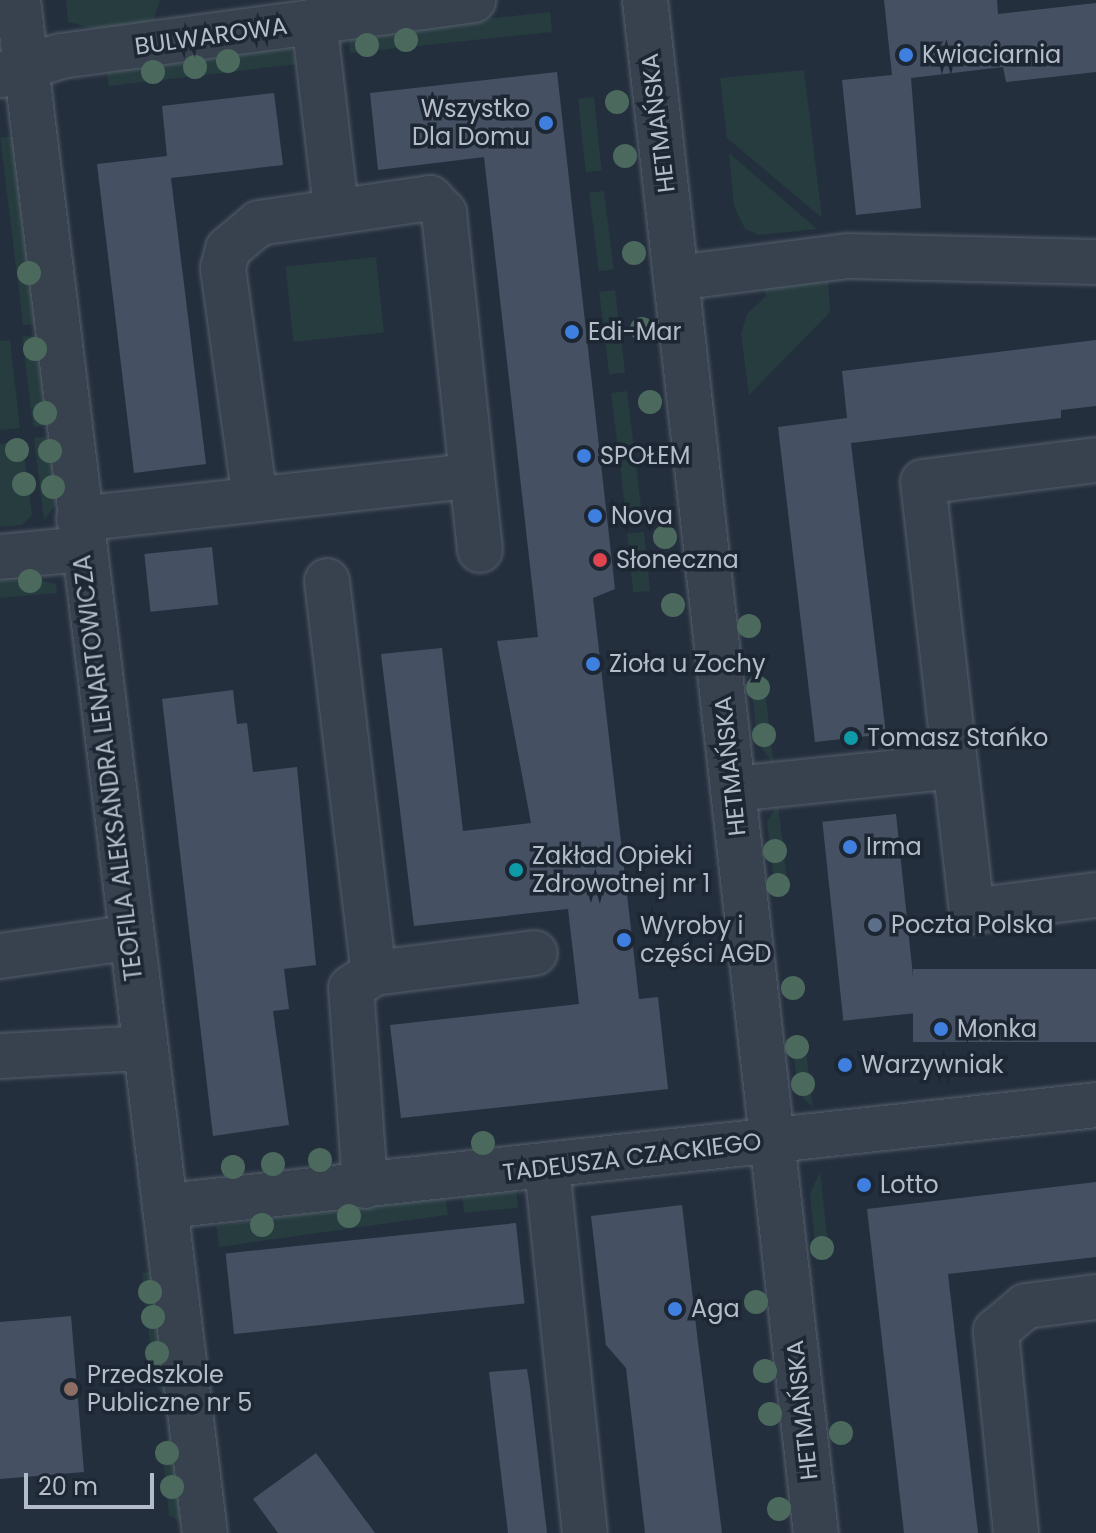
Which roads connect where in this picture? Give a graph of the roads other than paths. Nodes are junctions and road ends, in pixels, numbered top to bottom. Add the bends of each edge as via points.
1 (18, 0) edge
2 (473, 0) edge
3 (645, 0) edge
4 (314, 21) junction
5 (14, 69) edge
6 (336, 208) junction
7 (1096, 262) edge
8 (676, 278) junction
9 (1096, 460) edge
10 (471, 476) junction
11 (255, 499) junction
12 (81, 534) junction
13 (480, 550) dead end
14 (0, 557) edge
15 (327, 581) dead end
16 (955, 766) junction
17 (733, 789) junction
18 (1096, 895) edge
19 (127, 938) junction
20 (535, 953) dead end
21 (0, 956) edge
22 (374, 973) junction
23 (141, 1048) junction
24 (0, 1056) edge
25 (1096, 1105) edge
26 (772, 1140) junction
27 (547, 1167) junction
28 (365, 1186) junction
29 (167, 1206) junction
30 (1096, 1297) edge
31 (205, 1533) edge
32 (585, 1533) edge
33 (816, 1533) edge
34 (1016, 1533) edge

1 - 5 street, TEOFILA ALEKSANDRA LENARTOWICZA
2 - 4 street, BULWAROWA
3 - 8 street, HETMAŃSKA
4 - 5 street, BULWAROWA
4 - 6 street
5 - 12 street, TEOFILA ALEKSANDRA LENARTOWICZA
6 - 10 street via 430,198 444,213
6 - 11 street via 259,223 228,249 223,268
7 - 8 street via 848,256
8 - 17 street, HETMAŃSKA
9 - 16 street via 923,482
10 - 11 street
10 - 13 street
11 - 12 street
12 - 14 street
12 - 19 street, TEOFILA ALEKSANDRA LENARTOWICZA
15 - 22 street
16 - 17 street
16 - 18 street via 972,911
17 - 26 street, HETMAŃSKA
19 - 21 street
19 - 23 street, TEOFILA ALEKSANDRA LENARTOWICZA
20 - 22 street
22 - 28 street via 351,988 348,1006
23 - 24 street
23 - 29 street, TEOFILA ALEKSANDRA LENARTOWICZA
25 - 26 street, TADEUSZA CZACKIEGO
26 - 27 street, TADEUSZA CZACKIEGO
26 - 33 street, HETMAŃSKA
27 - 28 street, TADEUSZA CZACKIEGO
27 - 32 street
28 - 29 street, TADEUSZA CZACKIEGO
29 - 31 street, TEOFILA ALEKSANDRA LENARTOWICZA
30 - 34 street via 1026,1306 996,1331

